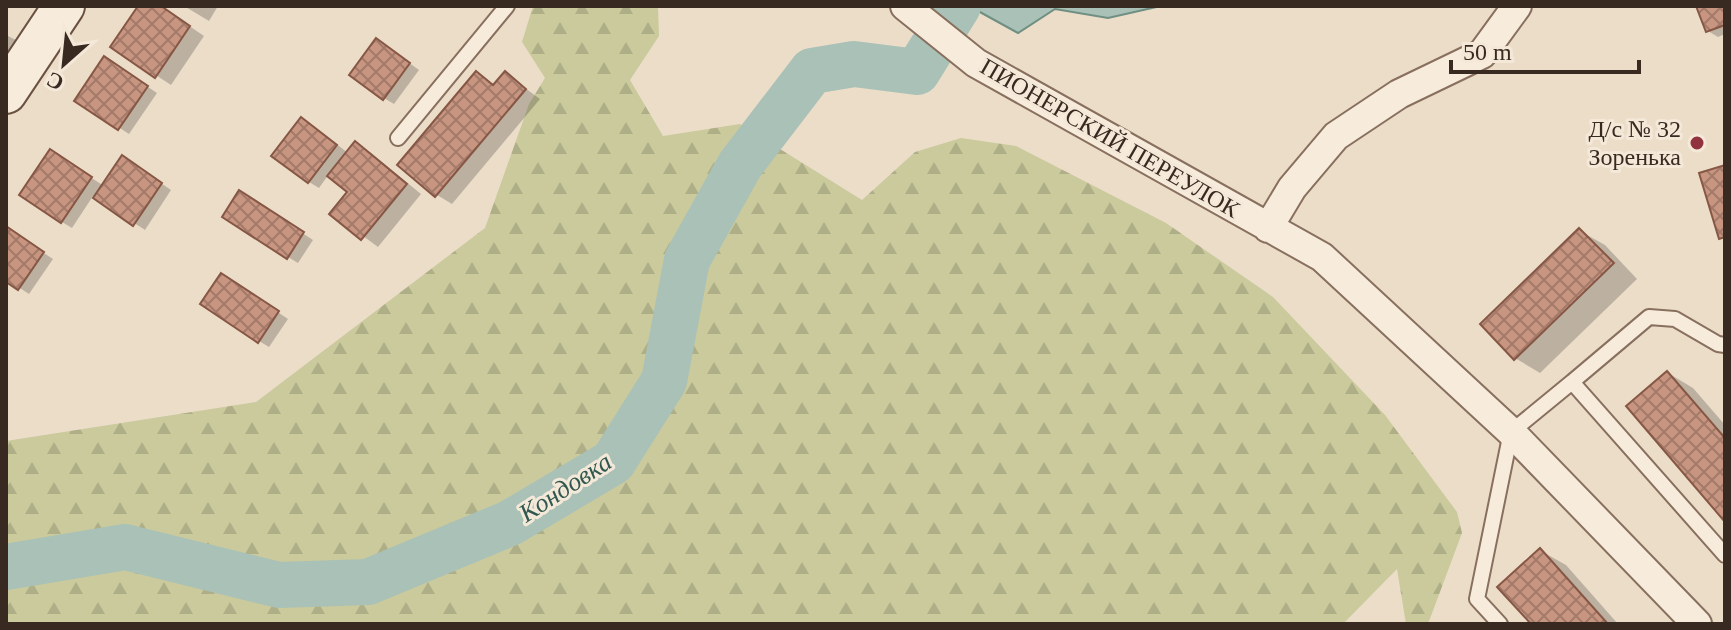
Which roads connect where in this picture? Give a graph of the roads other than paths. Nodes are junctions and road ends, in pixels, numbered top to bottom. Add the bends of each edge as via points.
1 (64, 6) edge
2 (507, 6) edge
3 (1517, 6) edge
4 (908, 9) edge
5 (6, 93) edge
6 (398, 138) dead end
7 (1268, 228) junction
8 (1725, 345) edge
9 (1572, 382) junction
10 (1511, 432) junction
11 (1725, 555) edge
12 (1500, 624) edge
13 (1697, 624) edge

1 - 5 street
2 - 6 lane
3 - 7 street via 1482,54 1399,94 1336,136 1292,188
4 - 7 street, ПИОНЕРСКИЙ ПЕРЕУЛОК via 976,63
7 - 10 street, ПИОНЕРСКИЙ ПЕРЕУЛОК via 1322,257
8 - 9 lane via 1675,319 1649,317
9 - 10 lane
9 - 11 lane
10 - 12 lane via 1477,599
10 - 13 street, ПИОНЕРСКИЙ ПЕРЕУЛОК

